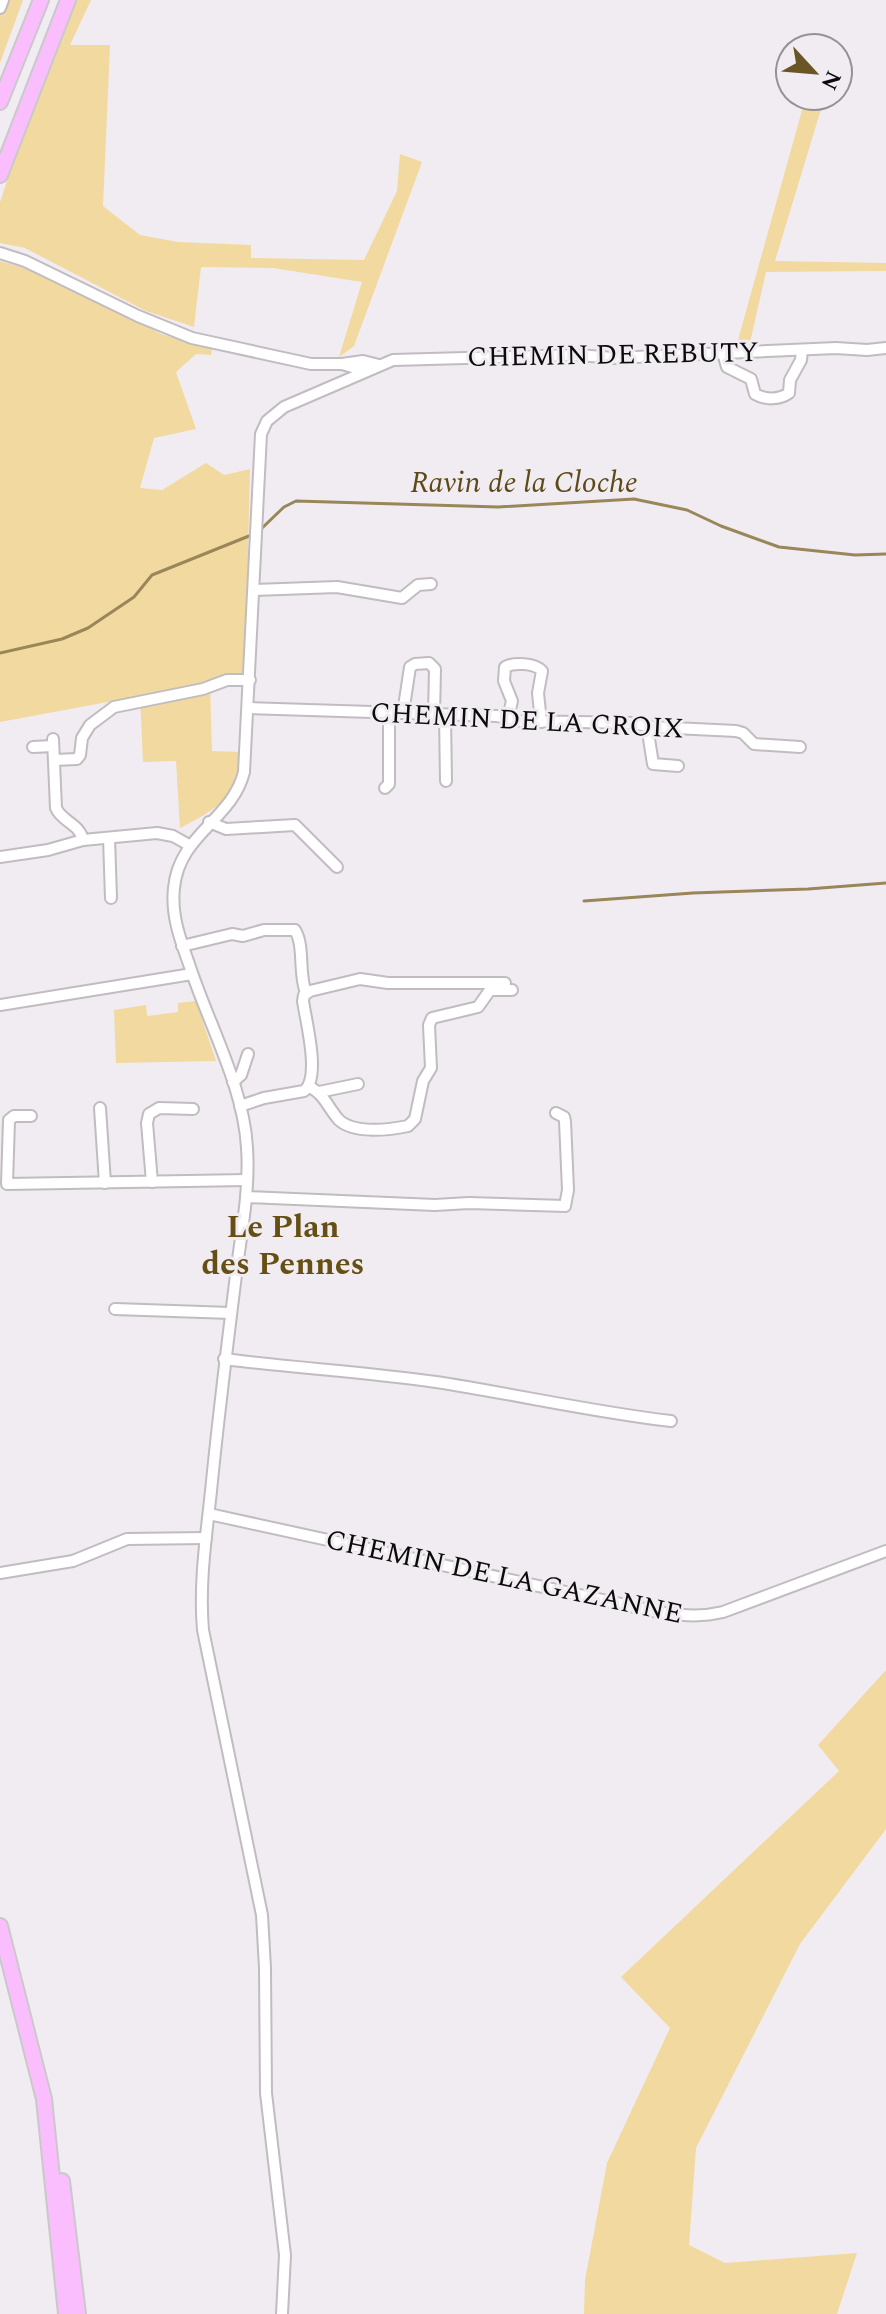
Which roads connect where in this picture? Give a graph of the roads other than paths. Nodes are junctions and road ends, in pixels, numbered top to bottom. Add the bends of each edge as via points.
1 (3, 0) edge
2 (41, 0) edge
3 (68, 0) edge
4 (0, 8) edge
5 (0, 102) edge
6 (0, 175) edge
7 (0, 253) edge
8 (886, 348) edge
9 (802, 350) junction
10 (723, 353) junction
11 (342, 364) junction
12 (379, 365) junction
13 (366, 371) junction
14 (431, 584) dead end
15 (254, 590) junction
16 (250, 680) junction
17 (249, 708) junction
18 (389, 713) junction
19 (403, 713) junction
20 (440, 715) junction
21 (508, 718) junction
22 (541, 722) junction
23 (647, 726) junction
24 (33, 747) dead end
25 (800, 747) dead end
26 (54, 760) junction
27 (678, 766) dead end
28 (446, 781) dead end
29 (385, 788) dead end
30 (209, 822) junction
31 (109, 838) junction
32 (83, 840) junction
33 (189, 845) junction
34 (0, 857) edge
35 (337, 867) dead end
36 (111, 898) dead end
37 (182, 946) junction
38 (192, 974) junction
39 (306, 993) junction
40 (0, 1005) edge
41 (248, 1054) dead end
42 (233, 1082) junction
43 (358, 1084) dead end
44 (314, 1090) junction
45 (240, 1106) junction
46 (100, 1108) dead end
47 (193, 1109) dead end
48 (556, 1113) dead end
49 (141, 1114) dead end
50 (31, 1116) dead end
51 (247, 1180) junction
52 (149, 1182) junction
53 (105, 1183) junction
54 (4, 1184) edge
55 (246, 1197) junction
56 (115, 1309) dead end
57 (231, 1313) junction
58 (224, 1359) junction
59 (671, 1421) dead end
60 (209, 1514) junction
61 (206, 1538) junction
62 (886, 1551) edge
63 (0, 1573) edge
64 (0, 1926) edge
65 (44, 2099) junction
66 (66, 2314) edge
67 (78, 2314) edge
68 (282, 2314) edge

1 - 4 street
2 - 5 highway
3 - 6 highway
7 - 11 street, CHEMIN DE REBUTY via 192,338 311,364
8 - 9 street, CHEMIN DE REBUTY
9 - 10 street, CHEMIN DE REBUTY
9 - 10 street via 789,393 780,398 755,394 751,379 727,367
10 - 12 street, CHEMIN DE REBUTY via 397,360
11 - 12 street, CHEMIN DE REBUTY
11 - 13 street, CHEMIN DE REBUTY
12 - 13 street
13 - 15 street via 284,407 264,426
14 - 15 street via 418,585 402,598 337,587
15 - 16 street
16 - 17 street
16 - 26 street via 227,680 122,704 90,725 79,758
17 - 18 street, CHEMIN DE LA CROIX
17 - 30 street via 242,780 235,796
18 - 19 street, CHEMIN DE LA CROIX
18 - 29 street
19 - 20 street, CHEMIN DE LA CROIX
19 - 20 street via 410,667 429,663 435,669
20 - 21 street, CHEMIN DE LA CROIX
20 - 28 street
21 - 22 street, CHEMIN DE LA CROIX
21 - 22 street via 512,701 505,667 535,666 542,671
22 - 23 street, CHEMIN DE LA CROIX
23 - 25 street, CHEMIN DE LA CROIX via 736,731 759,745
23 - 27 street via 653,764
24 - 26 street via 53,742
26 - 32 street via 57,811 78,828
30 - 33 street
30 - 35 street via 226,829 295,825
31 - 32 street
31 - 33 street via 163,833
31 - 36 street
32 - 34 street
33 - 37 street via 173,889
37 - 38 street
37 - 39 street via 232,934 292,929 299,938
38 - 40 street
38 - 42 street
39 - 44 street
39 - 44 street via 360,979 508,987 490,990 478,1007 432,1018 431,1068 408,1126 362,1129 345,1124
41 - 42 street
42 - 45 street
43 - 44 street
44 - 45 street
45 - 51 street
46 - 53 street
47 - 52 street via 159,1108 149,1114
48 - 55 street via 565,1121 565,1206
49 - 52 street
50 - 54 street via 9,1120
51 - 52 street
51 - 55 street
52 - 53 street
53 - 54 street
55 - 57 street
56 - 57 street
57 - 58 street
58 - 59 street via 445,1384
58 - 60 street
60 - 61 street
60 - 62 street, CHEMIN DE LA GAZANNE via 653,1611 702,1617
61 - 63 street via 127,1539 73,1561
61 - 68 street via 203,1630 264,1941 266,2093 285,2255
64 - 65 highway
65 - 66 highway
65 - 67 highway via 65,2194

